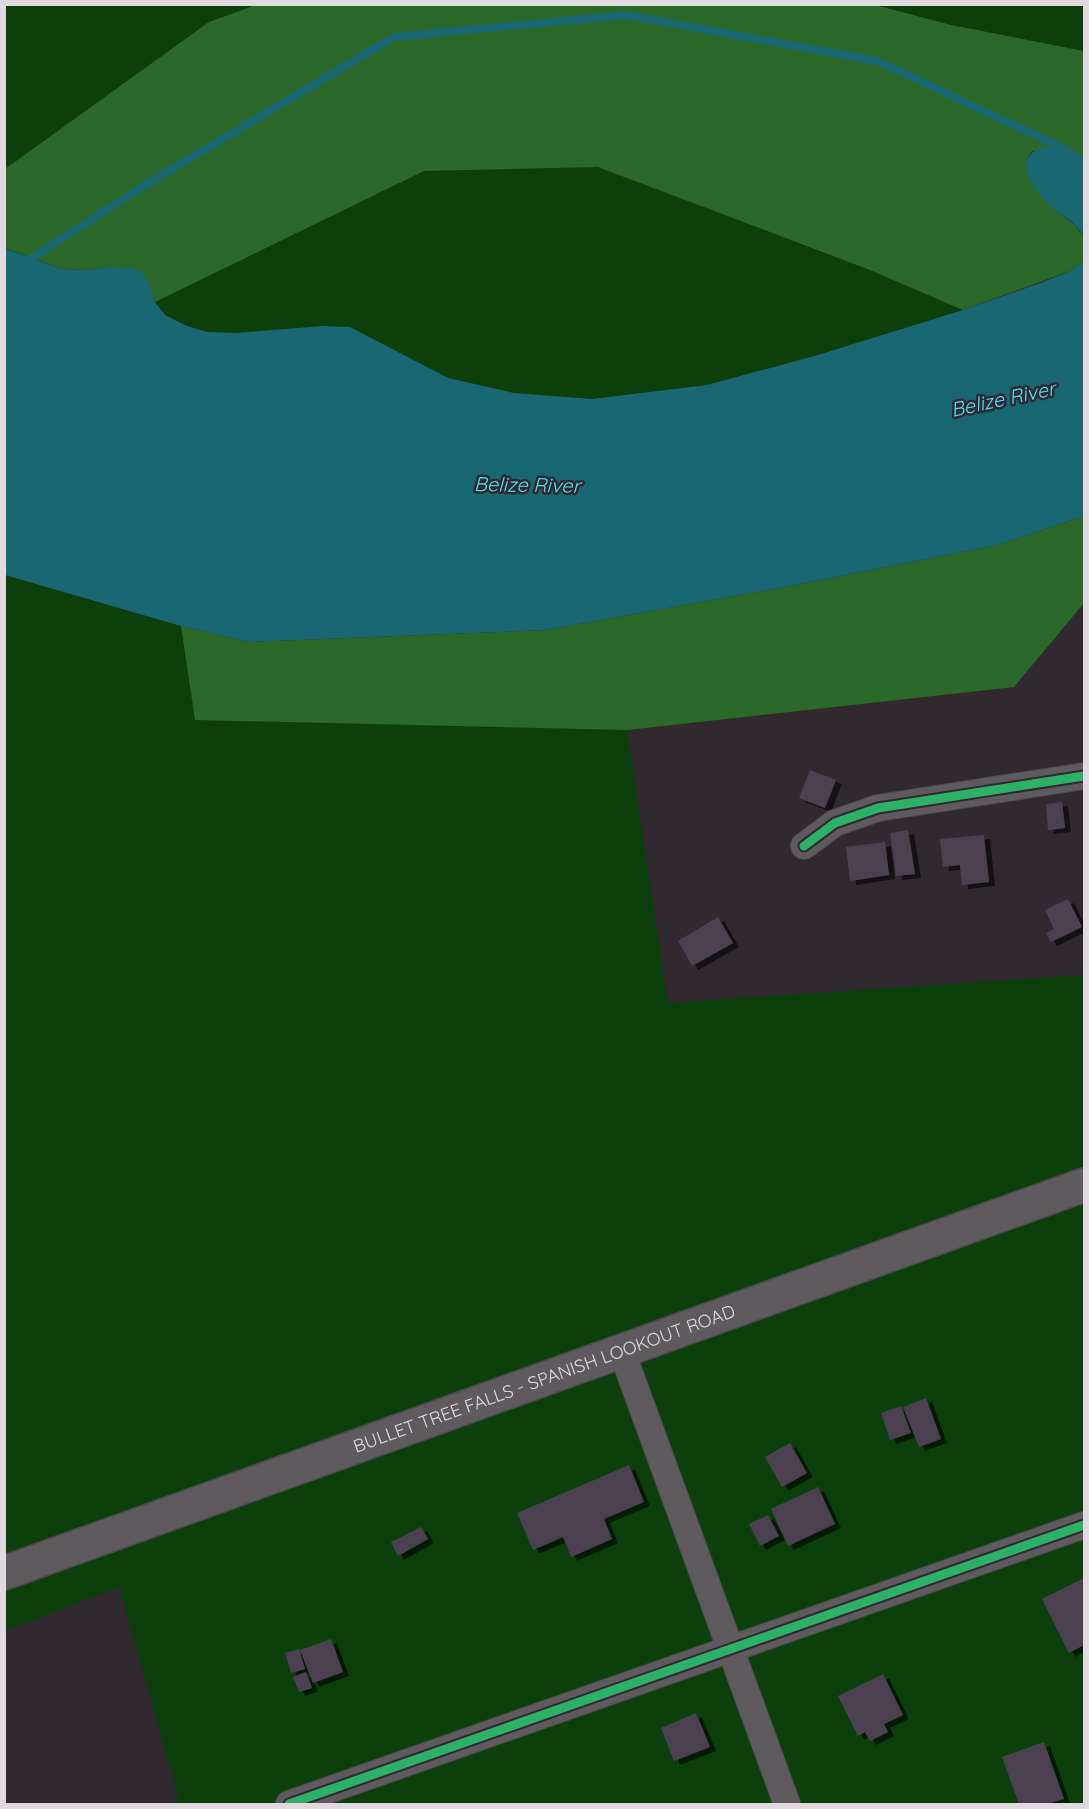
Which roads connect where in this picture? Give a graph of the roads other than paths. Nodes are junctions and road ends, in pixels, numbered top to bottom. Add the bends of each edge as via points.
1 (1084, 776) edge
2 (804, 846) dead end
3 (1084, 1185) edge
4 (622, 1352) junction
5 (1084, 1525) edge
6 (4, 1573) edge
7 (729, 1650) junction
8 (289, 1804) edge
9 (787, 1804) edge

1 - 2 street via 878,808 835,823
3 - 4 main road, BULLET TREE FALLS - SPANISH LOOKOUT ROAD
4 - 6 main road, BULLET TREE FALLS - SPANISH LOOKOUT ROAD
4 - 7 street
5 - 7 street
7 - 8 street
7 - 9 street

